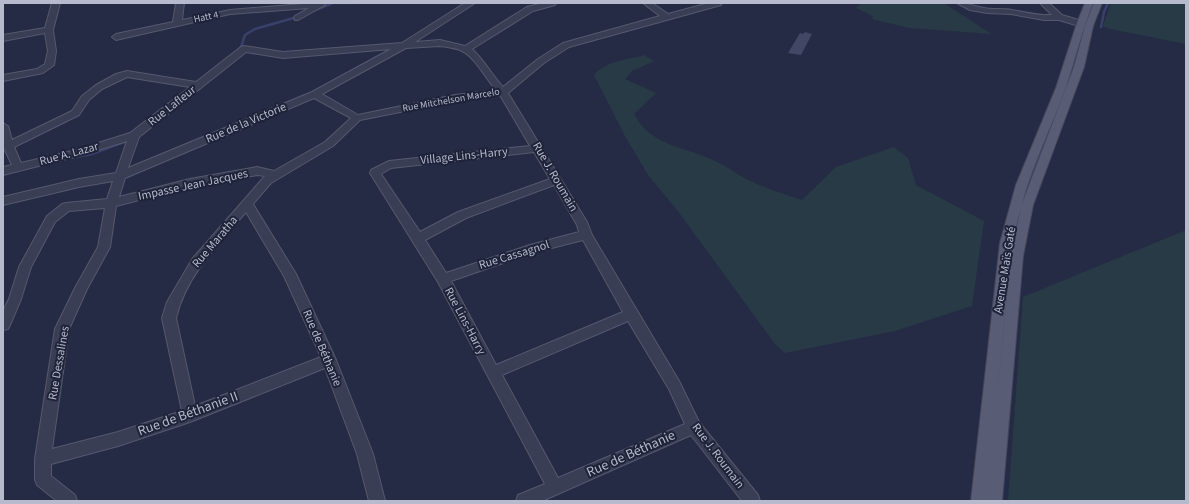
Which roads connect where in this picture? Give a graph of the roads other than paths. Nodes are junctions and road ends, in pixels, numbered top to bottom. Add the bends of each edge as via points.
1 (56, 3) edge
2 (180, 3) edge
3 (229, 3) edge
4 (471, 3) edge
5 (552, 3) edge
6 (648, 3) edge
7 (718, 3) edge
8 (961, 3) edge
9 (1044, 3) edge
10 (1090, 3) edge
11 (1098, 3) edge
12 (322, 4) edge
13 (230, 12) junction
14 (1059, 17) junction
15 (298, 18) dead end
16 (668, 18) junction
17 (177, 24) junction
18 (1085, 24) junction
19 (49, 30) junction
20 (116, 37) dead end
21 (3, 38) edge
22 (404, 46) junction
23 (466, 49) junction
24 (3, 78) edge
25 (198, 85) junction
26 (503, 92) junction
27 (316, 94) junction
28 (357, 118) junction
29 (3, 126) edge
30 (134, 135) junction
31 (8, 146) junction
32 (538, 148) junction
33 (389, 165) joint
34 (18, 167) junction
35 (3, 171) edge
36 (274, 175) junction
37 (120, 176) junction
38 (557, 180) junction
39 (3, 201) edge
40 (111, 204) junction
41 (247, 204) junction
42 (586, 235) junction
43 (418, 238) junction
44 (443, 279) junction
45 (631, 314) junction
46 (3, 325) edge
47 (329, 360) junction
48 (493, 373) junction
49 (190, 415) junction
50 (694, 427) junction
51 (43, 459) junction
52 (555, 488) junction
53 (69, 501) edge
54 (377, 501) edge
55 (524, 501) edge
56 (752, 501) edge
57 (979, 501) edge
58 (994, 501) edge

1 - 19 street
2 - 17 street
3 - 13 street
4 - 22 street, Rue de la Victorie
5 - 23 street via 530,9
6 - 16 street
7 - 16 street, Rue Mitchelson Marcelo
8 - 14 street via 970,8 987,11 1044,18
9 - 14 street
10 - 18 main road, Avenue Maïs Gaté
11 - 18 main road, Avenue Maïs Gaté
12 - 13 street, Hatt 4
12 - 15 street
13 - 17 street, Hatt 4
14 - 18 street
16 - 26 street, Rue Mitchelson Marcelo via 566,45 541,61
17 - 20 street, Hatt 4
18 - 57 main road, Avenue Maïs Gaté via 1021,185 1006,243
18 - 58 main road, Avenue Maïs Gaté via 1079,67 1027,205 1016,256
19 - 21 street
19 - 24 street via 52,51 49,65 40,71
22 - 23 street via 440,43
22 - 25 street, Rue Lafleur via 283,55 244,49
22 - 27 street, Rue de la Victorie
23 - 26 street, Rue J. Roumain
25 - 30 street, Rue Lafleur
25 - 31 street via 127,74 119,76 85,98 76,113
26 - 28 street, Rue Mitchelson Marcelo via 455,98
26 - 32 street, Rue J. Roumain
27 - 28 street
27 - 37 street, Rue de la Victorie
28 - 36 street, Rue Maratha via 329,144
29 - 31 street
30 - 34 street, Rue A. Lazar via 78,153
30 - 37 street
31 - 34 street
32 - 33 street, Village Lins-Harry
32 - 38 street, Rue J. Roumain
33 - 43 street, Rue Lins-Harry via 375,173
34 - 35 street, Rue A. Lazar
36 - 40 street, Impasse Jean Jacques via 257,172 242,174
36 - 41 street, Rue Maratha via 260,187
37 - 39 street, Rue de la Victorie
37 - 40 street, Rue Dessalines
38 - 42 street, Rue J. Roumain via 583,225
38 - 43 street via 462,215
40 - 46 street, Impasse Jean Jacques via 66,207 51,219 25,267
40 - 51 street, Rue Dessalines via 104,247 62,329
41 - 47 street, Rue de Béthanie via 290,274
41 - 49 street, Rue Maratha via 197,261 171,308 169,318
42 - 44 street, Rue Cassagnol via 530,249
42 - 45 street, Rue J. Roumain
43 - 44 street, Rue Lins-Harry
44 - 48 street, Rue Lins-Harry
45 - 48 street
45 - 50 street, Rue J. Roumain via 674,385
47 - 49 street, Rue de Béthanie II
47 - 54 street, Rue de Béthanie via 365,454
48 - 52 street, Rue Lins-Harry
49 - 51 street, Rue de Béthanie II via 118,439
50 - 52 street, Rue de Béthanie
50 - 56 street, Rue J. Roumain
51 - 53 street, Rue Dessalines via 43,480
52 - 55 street, Rue de Béthanie

